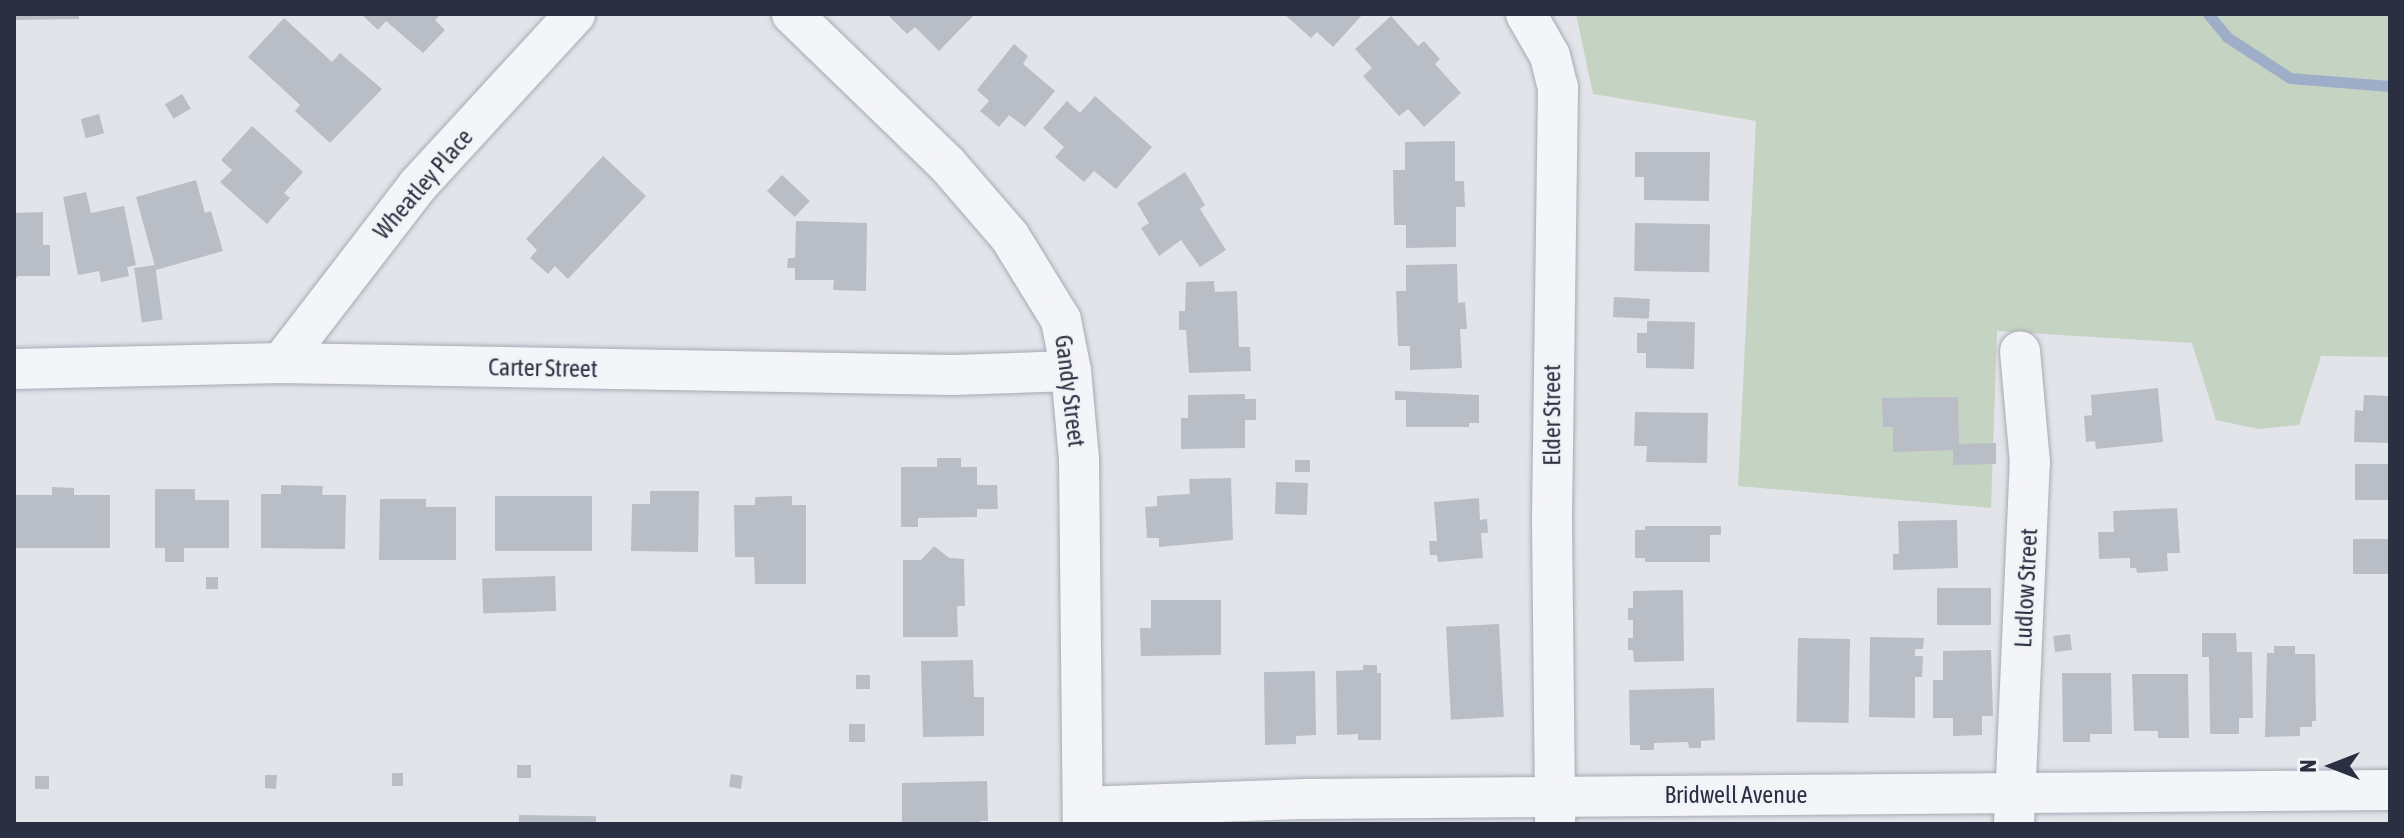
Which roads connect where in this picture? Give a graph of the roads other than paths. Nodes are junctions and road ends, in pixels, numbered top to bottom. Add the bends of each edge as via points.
1 (575, 14) edge
2 (792, 14) edge
3 (1526, 14) edge
4 (2020, 351) dead end
5 (281, 363) junction
6 (14, 369) edge
7 (1071, 371) junction
8 (2390, 790) edge
9 (2014, 809) edge
10 (1556, 810) edge
11 (1083, 815) edge

1 - 5 street, Wheatley Place via 418,185
2 - 7 street, Gandy Street via 947,164 1010,237 1061,320
3 - 10 street, Elder Street via 1550,56 1558,87 1552,519
4 - 9 street, Ludlow Street via 2030,463
5 - 6 street, Carter Street
5 - 7 street, Carter Street via 953,375
7 - 11 street, Gandy Street via 1079,459
8 - 9 street, Bridwell Avenue
9 - 10 street, Bridwell Avenue
10 - 11 street, Bridwell Avenue

